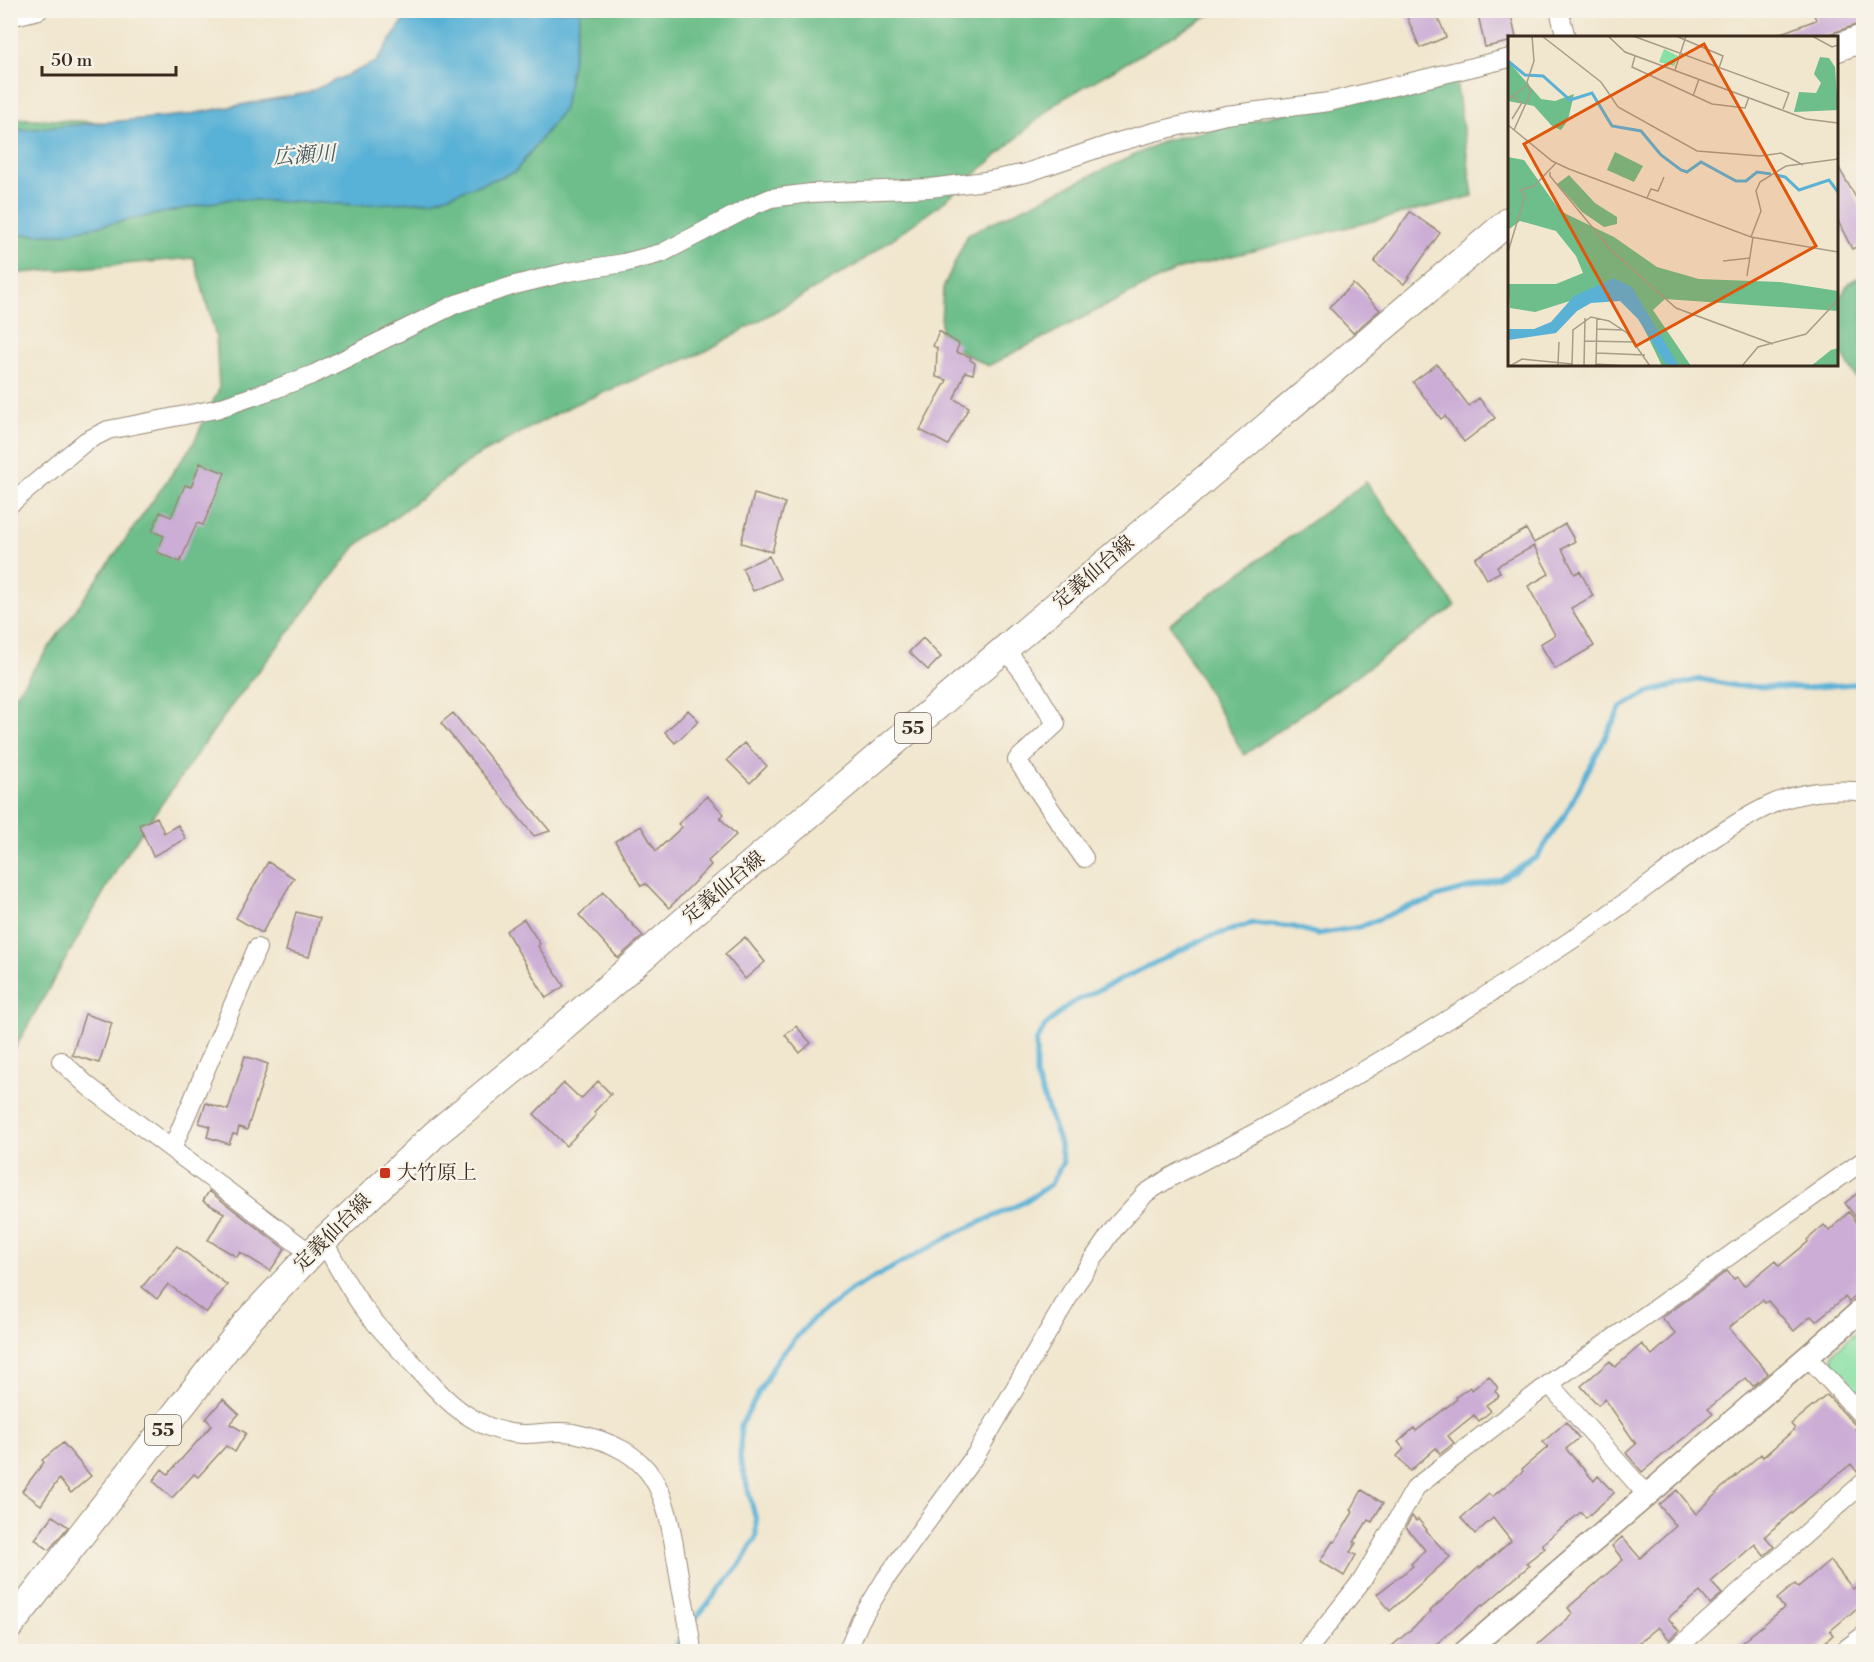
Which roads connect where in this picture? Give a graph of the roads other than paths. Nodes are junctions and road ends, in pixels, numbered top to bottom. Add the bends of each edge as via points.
1 (1559, 10) edge
2 (34, 11) edge
3 (10, 17) edge
4 (1566, 36) edge
5 (1863, 38) edge
6 (1838, 47) edge
7 (1508, 58) edge
8 (1508, 221) edge
9 (10, 504) edge
10 (1006, 650) junction
11 (1863, 792) edge
12 (1084, 858) dead end
13 (257, 948) dead end
14 (61, 1061) dead end
15 (172, 1149) junction
16 (1863, 1160) edge
17 (317, 1247) junction
18 (1863, 1308) edge
19 (1808, 1357) junction
20 (1549, 1384) junction
21 (1863, 1418) edge
22 (1863, 1482) edge
23 (1647, 1496) junction
24 (10, 1626) edge
25 (1863, 1635) edge
26 (692, 1647) edge
27 (846, 1652) edge
28 (1306, 1652) edge
29 (1465, 1652) edge
30 (1673, 1652) edge
31 (1842, 1652) edge

1 - 4 street
2 - 3 street
5 - 6 main road
7 - 9 street via 1329,102 1226,115 1111,144 1026,173 985,181 771,198 662,253 515,285 456,304 315,374 275,389 216,409 108,430 86,441
8 - 10 main road, 定義仙台線 / 55
10 - 12 street via 1056,724 1017,760
10 - 17 main road, 定義仙台線 / 55 via 435,1134
11 - 27 street via 1816,792 1784,799 1735,824 1610,915 1471,1007 1341,1085 1146,1193 1116,1226 1076,1284 977,1453 886,1578
13 - 15 street
14 - 15 street
15 - 17 street
16 - 20 street
17 - 24 main road, 定義仙台線 / 55 via 247,1322
17 - 26 street via 365,1311 462,1412 496,1429 522,1434 554,1431 591,1438 640,1462 656,1480 664,1499
18 - 19 street
19 - 21 street
19 - 23 street
20 - 23 street
20 - 28 street via 1416,1487 1363,1579
22 - 30 street
23 - 29 street
25 - 31 street

